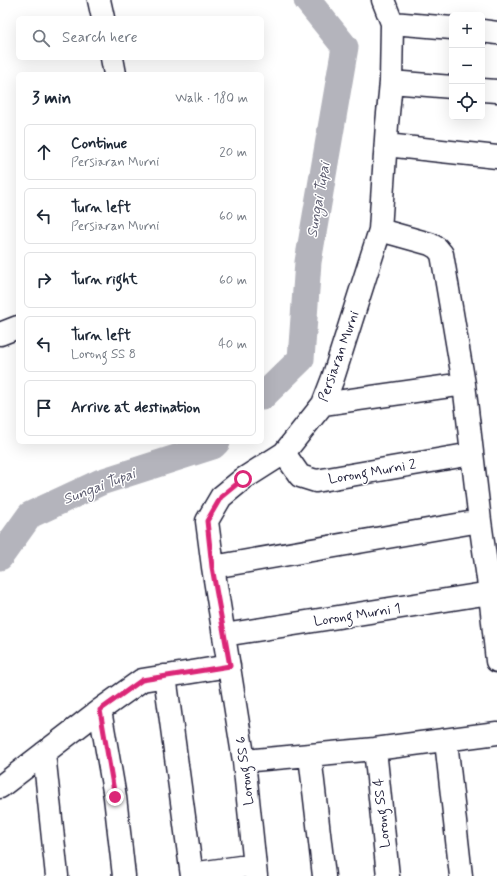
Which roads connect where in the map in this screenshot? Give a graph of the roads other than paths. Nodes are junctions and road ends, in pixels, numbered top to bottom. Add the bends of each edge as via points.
1 (99, 0) edge
2 (383, 0) edge
3 (103, 16) edge
4 (392, 23) junction
5 (449, 28) edge
6 (485, 31) edge
7 (497, 33) edge
8 (112, 60) edge
9 (115, 72) edge
10 (391, 82) junction
11 (449, 87) edge
12 (485, 90) edge
13 (497, 91) edge
14 (386, 145) junction
15 (497, 157) edge
16 (380, 230) junction
17 (16, 328) edge
18 (0, 334) edge
19 (464, 384) junction
20 (323, 404) junction
21 (284, 453) junction
22 (472, 454) junction
23 (480, 521) junction
24 (212, 567) junction
25 (490, 593) junction
26 (224, 635) junction
27 (497, 661) edge
28 (230, 666) junction
29 (165, 676) junction
30 (100, 710) junction
31 (497, 733) edge
32 (446, 740) junction
33 (375, 750) junction
34 (44, 753) junction
35 (310, 756) junction
36 (244, 761) junction
37 (0, 787) edge
38 (255, 871) edge
39 (192, 875) edge
40 (57, 876) edge
41 (124, 876) edge
42 (324, 876) edge
43 (388, 876) edge
44 (461, 876) edge

1 - 3 street
2 - 4 street, Persiaran Murni
4 - 5 street
4 - 10 street, Persiaran Murni
6 - 7 street
8 - 9 street
10 - 11 street
10 - 14 street, Persiaran Murni
12 - 13 street
14 - 15 street
14 - 16 street, Persiaran Murni
16 - 19 street via 430,244 442,254
16 - 20 street, Persiaran Murni
17 - 18 street
19 - 20 street
19 - 22 street
20 - 21 street, Persiaran Murni
21 - 22 street, Lorong Murni 2 via 300,476 316,481
21 - 24 street, Persiaran Murni via 243,479 221,497 207,521
22 - 23 street
23 - 24 street
23 - 25 street
24 - 26 street, Persiaran Murni
25 - 26 street, Lorong Murni 1
25 - 27 street
26 - 28 street, Persiaran Murni
28 - 29 street
28 - 36 street, Lorong SS 6
29 - 30 street via 142,680
29 - 39 street
30 - 34 street
30 - 41 street via 115,797
31 - 32 street
32 - 33 street
32 - 44 street
33 - 35 street
33 - 43 street, Lorong SS 4
34 - 37 street
34 - 40 street
35 - 36 street
35 - 42 street
36 - 38 street, Lorong SS 6
38 - 39 street

